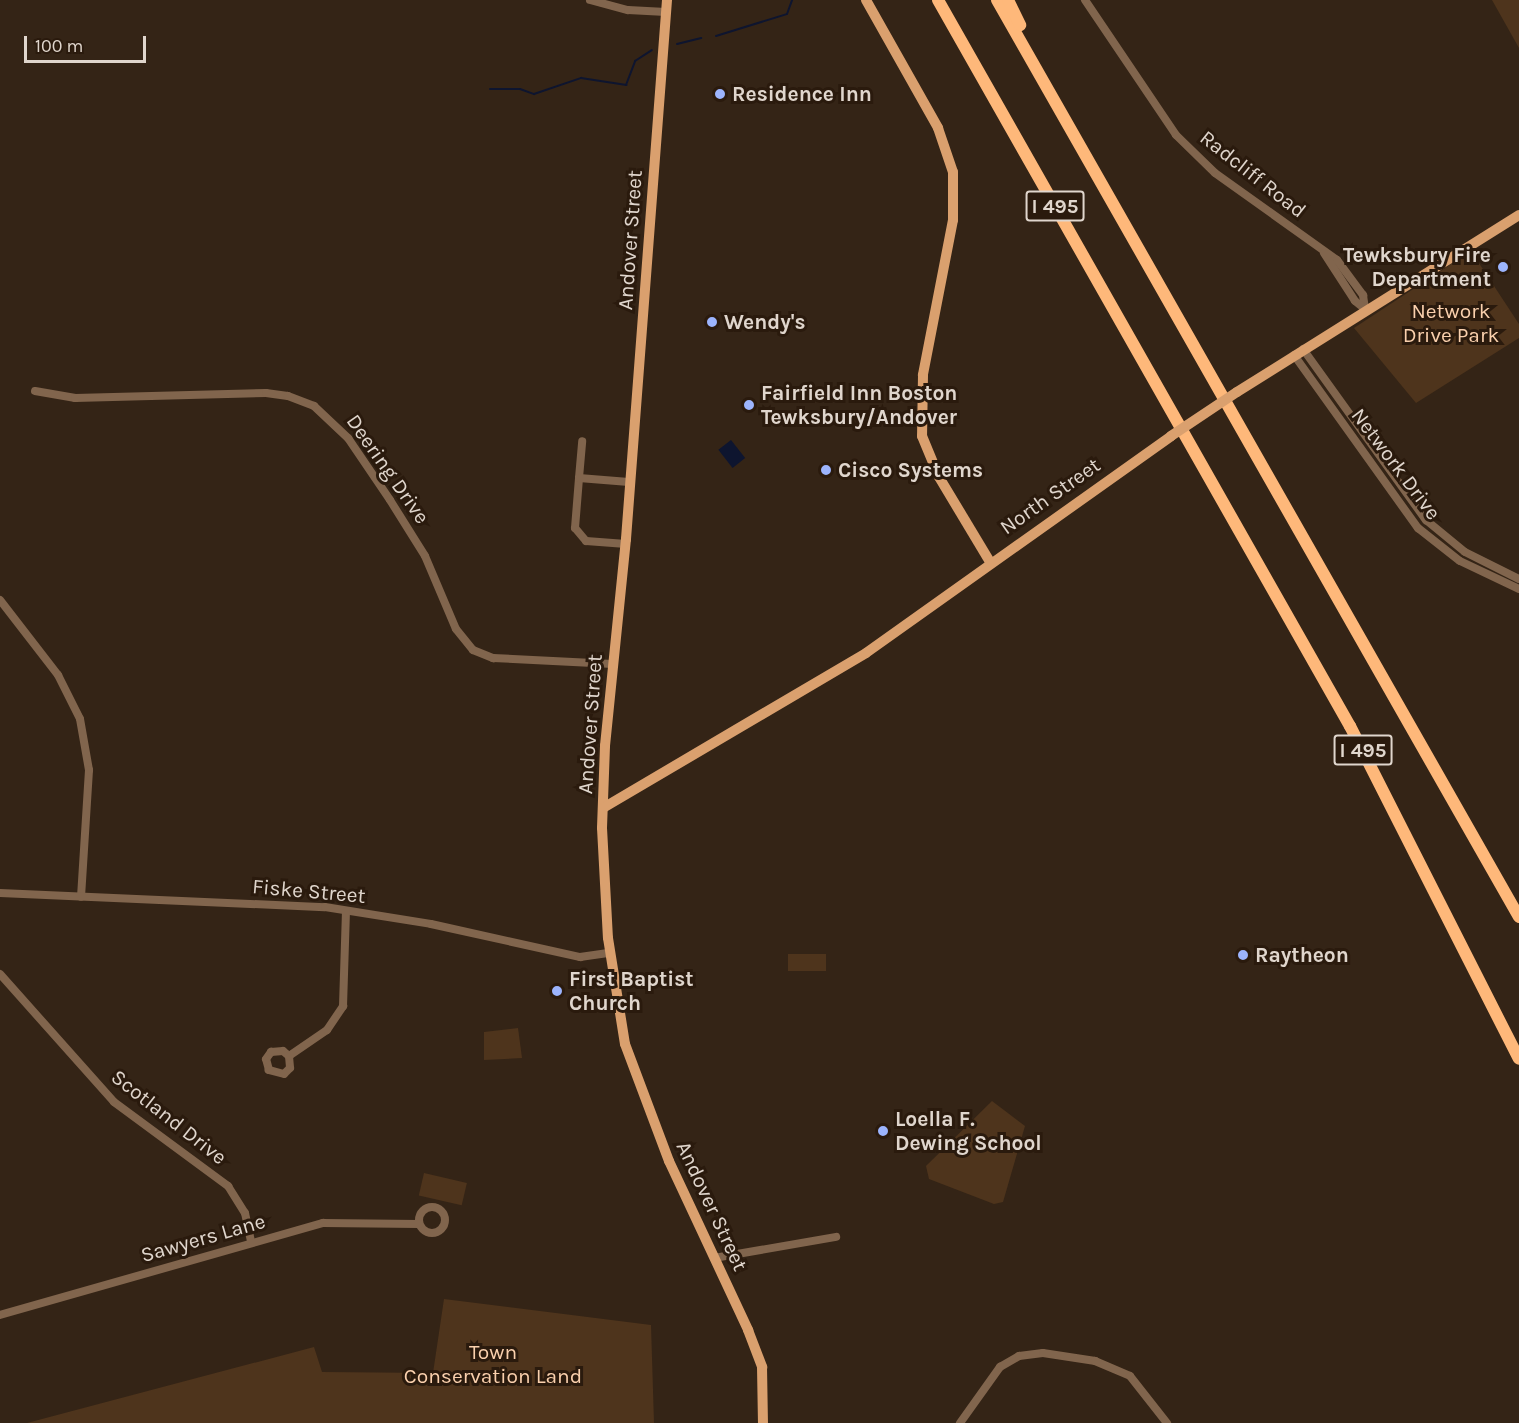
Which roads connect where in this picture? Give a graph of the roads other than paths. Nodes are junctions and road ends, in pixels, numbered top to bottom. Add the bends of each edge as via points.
1 (590, 0) edge
2 (667, 0) edge
3 (866, 0) edge
4 (938, 0) edge
5 (997, 0) edge
6 (1008, 0) edge
7 (1085, 0) edge
8 (666, 12) junction
9 (1066, 121) junction
10 (1519, 215) edge
11 (1365, 309) junction
12 (1299, 352) junction
13 (34, 391) dead end
14 (582, 441) dead end
15 (579, 478) junction
16 (629, 482) junction
17 (626, 544) junction
18 (990, 562) junction
19 (1519, 579) edge
20 (1519, 589) edge
21 (0, 600) edge
22 (613, 664) junction
23 (603, 808) junction
24 (0, 893) edge
25 (81, 897) junction
26 (346, 911) junction
27 (1519, 917) edge
28 (610, 953) junction
29 (0, 974) edge
30 (289, 1056) dead end
31 (1519, 1059) edge
32 (419, 1224) dead end
33 (836, 1237) dead end
34 (251, 1242) junction
35 (714, 1258) junction
36 (0, 1315) edge
37 (763, 1423) edge
38 (960, 1423) edge
39 (1167, 1423) edge

1 - 8 street via 628,10
2 - 8 main road, Andover Street
3 - 18 main road via 938,128 950,161 953,220 923,375 922,436 939,477
4 - 31 highway, I 495 via 1350,726
5 - 9 highway, I 495
6 - 9 highway
7 - 11 street, Radcliff Road via 1176,135 1215,173 1324,252 1355,301
8 - 16 main road, Andover Street
9 - 27 highway, I 495
10 - 11 main road, North Street
11 - 12 main road, North Street
12 - 18 main road, North Street, bridge
12 - 19 street, Network Drive via 1426,520 1465,552
12 - 20 street, Network Drive via 1418,528 1460,561
13 - 22 street, Deering Drive via 75,398 266,393 314,406 348,438 390,500 425,556 456,628 473,650 493,658
14 - 15 street
15 - 16 street
15 - 17 street via 575,528 578,536 586,541
16 - 17 main road, Andover Street
17 - 22 main road, Andover Street
18 - 23 main road, North Street via 866,653
21 - 25 street via 58,675 80,718 89,770
22 - 23 main road, Andover Street
23 - 28 main road, Andover Street
24 - 25 street, Fiske Street
25 - 26 street, Fiske Street
26 - 28 street, Fiske Street via 431,924 580,957
26 - 30 street via 343,1006 327,1030
28 - 35 main road, Andover Street via 625,1044 642,1093
29 - 34 street, Scotland Drive via 114,1102 228,1186 245,1213
32 - 34 street, Sawyers Lane via 333,1222
33 - 35 street
34 - 36 street, Sawyers Lane
35 - 37 main road, Andover Street via 762,1367
38 - 39 street via 1000,1367 1019,1356 1043,1353 1095,1361 1130,1376

